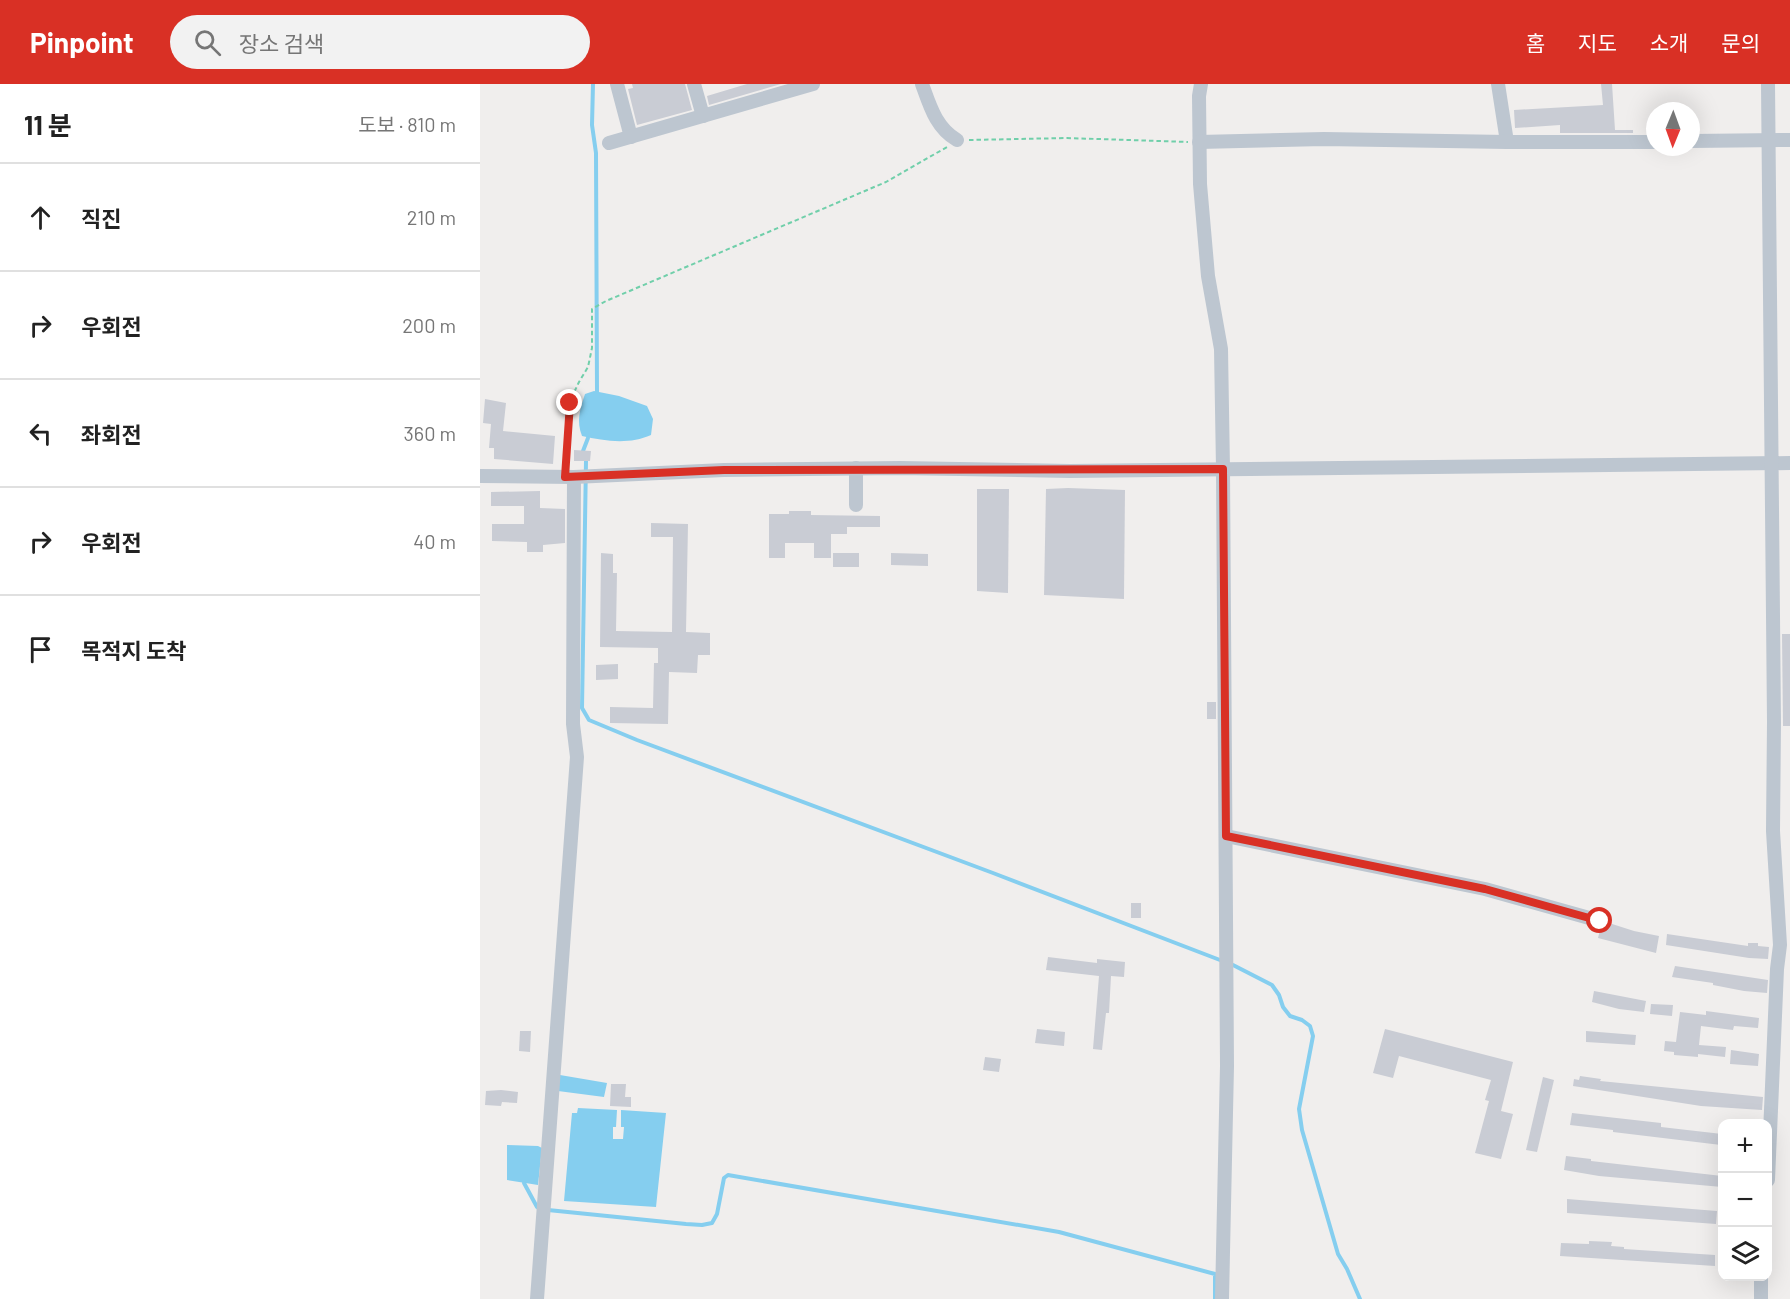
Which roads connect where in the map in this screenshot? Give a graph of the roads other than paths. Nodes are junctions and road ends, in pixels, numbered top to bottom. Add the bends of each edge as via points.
1 (617, 84) edge
2 (694, 84) edge
3 (813, 84) edge
4 (922, 84) edge
5 (1201, 84) edge
6 (1498, 84) edge
7 (1768, 84) edge
8 (771, 90) edge
9 (703, 116) junction
10 (631, 137) junction
11 (957, 140) road end
12 (1790, 140) edge
13 (1700, 141) edge
14 (1768, 141) junction
15 (1199, 142) junction
16 (1507, 142) junction
17 (1646, 142) edge
18 (609, 143) dead end
19 (1772, 463) junction
20 (1790, 463) edge
21 (856, 468) junction
22 (1223, 469) junction
23 (480, 476) edge
24 (569, 477) junction
25 (856, 505) dead end
26 (1226, 836) junction
27 (1600, 921) dead end
28 (1767, 1173) edge
29 (1761, 1281) edge
30 (537, 1299) edge
31 (1222, 1299) edge
32 (1761, 1299) edge

1 - 10 street
2 - 9 street
3 - 8 street
4 - 11 street via 940,126
5 - 15 street
6 - 16 street
7 - 14 street
8 - 9 street
9 - 10 street
10 - 18 street
12 - 14 street
13 - 14 street
14 - 19 street
15 - 16 street
15 - 22 street via 1208,276 1221,349
16 - 17 street
19 - 20 street
19 - 22 street
19 - 28 street via 1773,831 1780,945
21 - 22 street
21 - 24 street
21 - 25 street
22 - 26 street
23 - 24 street
24 - 30 street via 573,724 577,757
26 - 27 street via 1485,889
26 - 31 street
29 - 32 street

